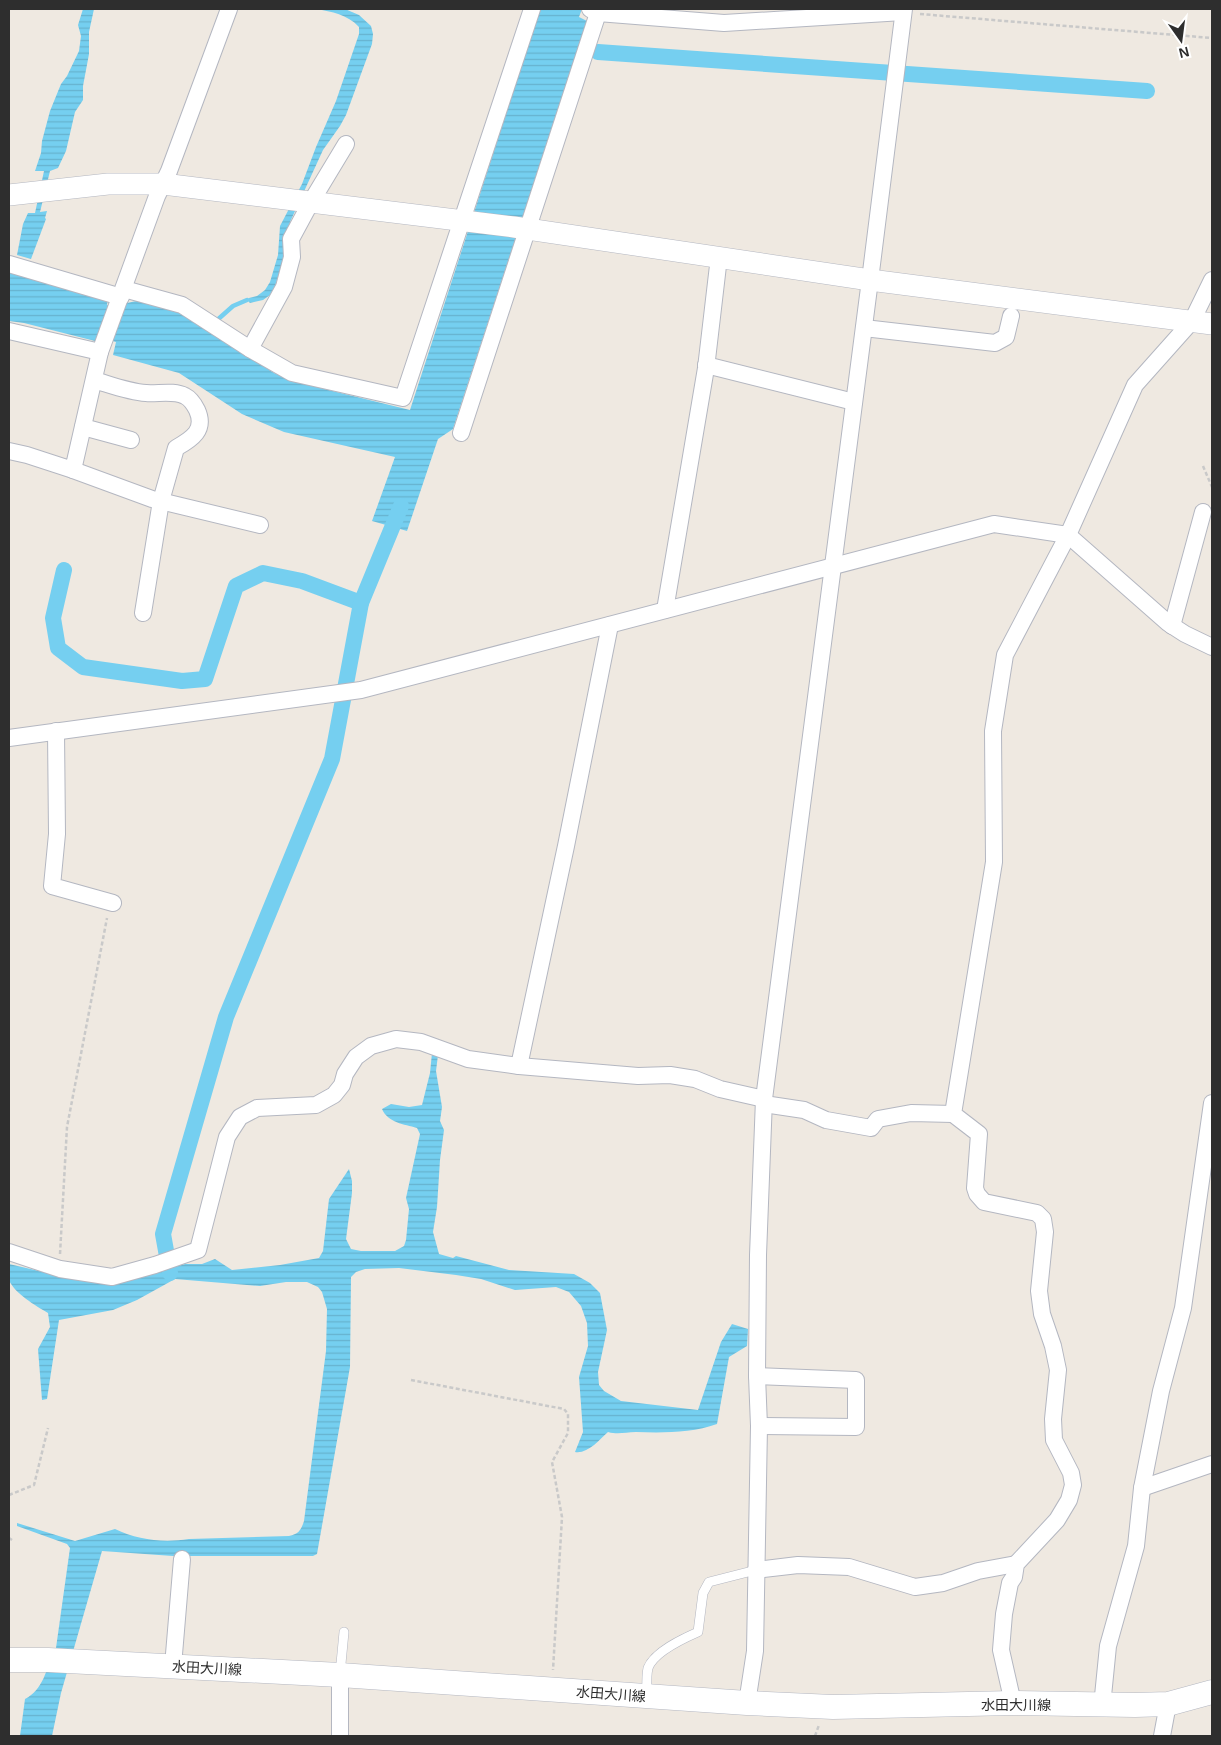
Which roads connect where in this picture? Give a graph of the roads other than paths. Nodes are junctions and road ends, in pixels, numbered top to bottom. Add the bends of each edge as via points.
1 (228, 9) edge
2 (532, 9) edge
3 (593, 11) edge
4 (904, 11) edge
5 (346, 144) dead end
6 (162, 184) junction
7 (9, 195) edge
8 (311, 202) junction
9 (469, 222) junction
10 (521, 228) junction
11 (719, 258) junction
12 (9, 264) edge
13 (870, 280) junction
14 (1212, 280) edge
15 (121, 297) junction
16 (1011, 316) dead end
17 (1202, 323) edge
18 (864, 328) junction
19 (9, 331) edge
20 (103, 347) junction
21 (250, 349) junction
22 (706, 365) junction
23 (94, 380) junction
24 (854, 402) junction
25 (83, 427) junction
26 (461, 433) dead end
27 (131, 440) dead end
28 (9, 451) edge
29 (73, 470) junction
30 (161, 501) junction
31 (1203, 512) dead end
32 (260, 525) dead end
33 (1068, 535) junction
34 (833, 566) junction
35 (665, 610) junction
36 (143, 612) dead end
37 (610, 625) junction
38 (1172, 626) junction
39 (1212, 647) edge
40 (56, 731) junction
41 (9, 738) edge
42 (111, 902) road end
43 (519, 1066) junction
44 (764, 1102) junction
45 (1212, 1104) edge
46 (952, 1114) junction
47 (9, 1252) edge
48 (757, 1376) junction
49 (759, 1426) junction
50 (1212, 1464) edge
51 (1142, 1488) junction
52 (182, 1559) dead end
53 (1016, 1564) junction
54 (756, 1570) junction
55 (344, 1632) dead end
56 (9, 1660) edge
57 (173, 1666) junction
58 (340, 1675) junction
59 (1212, 1692) edge
60 (647, 1696) junction
61 (747, 1703) junction
62 (1013, 1704) junction
63 (1168, 1704) junction
64 (1102, 1706) junction
65 (340, 1736) edge
66 (1162, 1736) edge

1 - 6 street
2 - 9 street
3 - 4 street via 724,23
3 - 10 street
4 - 13 street
5 - 8 street
6 - 7 street via 108,184
6 - 8 street
6 - 15 street
8 - 9 street
8 - 21 street via 291,239 292,257 284,287
9 - 10 street
9 - 21 street via 403,398 292,373
10 - 11 street
10 - 26 street
11 - 13 street
11 - 22 street
12 - 15 street
13 - 17 street
13 - 18 street
14 - 17 street
15 - 20 street
15 - 21 street via 182,305
16 - 18 street via 1006,337 995,343
17 - 33 street via 1135,385
18 - 24 street
19 - 20 street
20 - 23 street
22 - 24 street
22 - 35 street
23 - 25 street
23 - 30 street via 146,393 184,395 194,403 200,426 191,440 176,448
24 - 34 street
25 - 27 street
25 - 29 street
28 - 29 street
29 - 30 street
30 - 32 street
30 - 36 street
31 - 38 street
33 - 34 street via 994,524
33 - 38 street
33 - 46 street via 1005,655 993,731 994,862
34 - 35 street
34 - 44 street
35 - 37 street
37 - 40 street via 362,690
37 - 43 street
38 - 39 street
40 - 41 street
40 - 42 street via 57,834 52,886
43 - 44 street via 638,1076 670,1075 695,1079
43 - 47 street via 468,1058 421,1042 396,1039 371,1046 356,1057 334,1095 316,1105 257,1108 240,1117 227,1136 198,1250 112,1277 60,1269
44 - 46 street via 804,1110 826,1120 871,1128 878,1119 911,1113
44 - 48 street
45 - 51 street via 1183,1308 1161,1391
46 - 53 street via 979,1134 975,1188 984,1202 1037,1213 1044,1219 1039,1291 1058,1370 1054,1440 1071,1473 1073,1484 1069,1500 1057,1520
48 - 49 street
48 - 49 street via 856,1380 856,1427
49 - 54 street
50 - 51 street
51 - 64 street via 1136,1546 1108,1646
52 - 57 street
53 - 54 street via 915,1587 849,1567 798,1565
53 - 62 street via 1004,1614 1001,1650
54 - 60 lane via 709,1582 703,1593 698,1632 670,1646 651,1662
54 - 61 street via 755,1651
55 - 58 lane
56 - 57 main road, 水田大川線
57 - 58 main road, 水田大川線
58 - 60 main road, 水田大川線
58 - 65 street
59 - 63 main road, 水田大川線
60 - 61 main road, 水田大川線
61 - 62 main road, 水田大川線 via 833,1707
62 - 64 main road, 水田大川線
63 - 64 main road, 水田大川線
63 - 66 street

